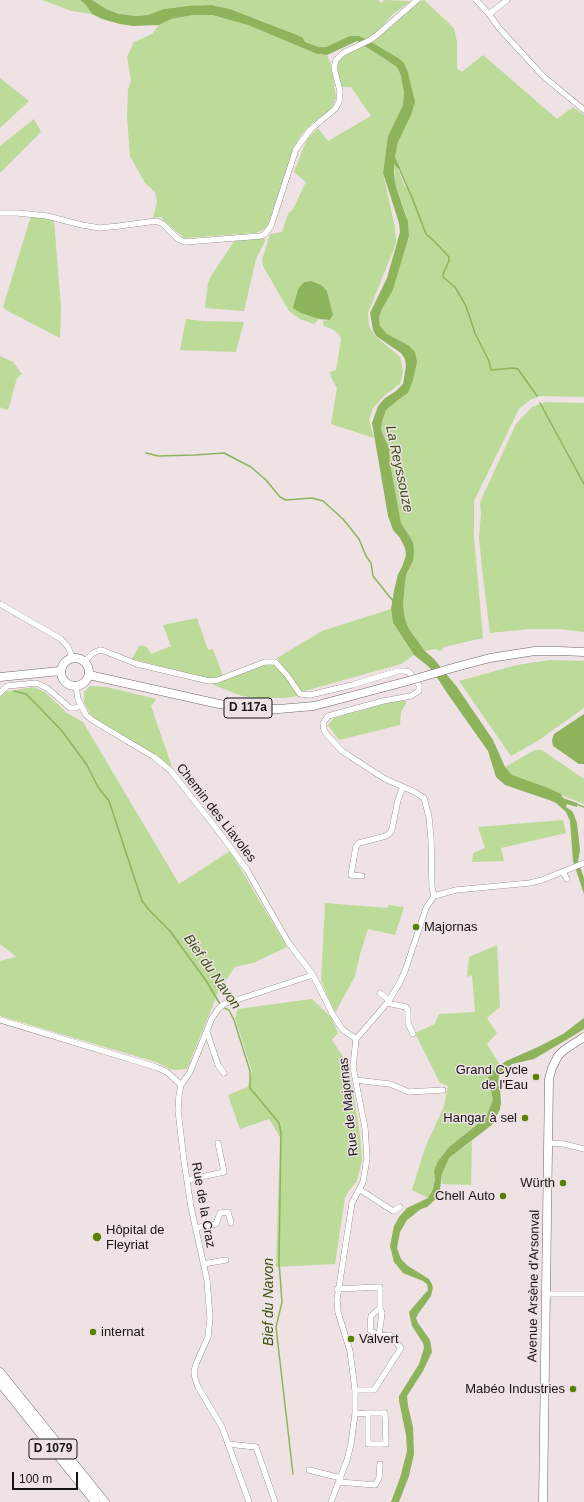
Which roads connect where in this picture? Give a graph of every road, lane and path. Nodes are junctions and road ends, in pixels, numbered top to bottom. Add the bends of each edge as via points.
1 (417, 0) edge
2 (476, 0) edge
3 (507, 0) edge
4 (489, 14) junction
5 (584, 110) edge
6 (0, 213) edge
7 (0, 604) edge
8 (584, 652) edge
9 (72, 657) junction
10 (84, 661) junction
11 (60, 671) junction
12 (89, 675) junction
13 (0, 677) edge
14 (76, 686) junction
15 (0, 693) edge
16 (81, 706) junction
17 (403, 787) junction
18 (582, 864) edge
19 (564, 872) junction
20 (362, 876) dead end
21 (567, 879) dead end
22 (434, 896) junction
23 (314, 974) junction
24 (380, 993) dead end
25 (388, 1001) junction
26 (0, 1020) edge
27 (207, 1032) junction
28 (413, 1034) dead end
29 (584, 1037) edge
30 (356, 1039) junction
31 (224, 1073) dead end
32 (355, 1080) junction
33 (181, 1085) junction
34 (443, 1090) dead end
35 (218, 1143) dead end
36 (549, 1143) junction
37 (584, 1149) edge
38 (187, 1180) junction
39 (359, 1189) junction
40 (400, 1207) dead end
41 (231, 1223) dead end
42 (195, 1228) junction
43 (226, 1260) dead end
44 (203, 1264) junction
45 (337, 1289) junction
46 (546, 1294) junction
47 (584, 1294) edge
48 (380, 1308) junction
49 (379, 1336) junction
50 (0, 1372) edge
51 (0, 1383) edge
52 (355, 1390) junction
53 (368, 1413) junction
54 (355, 1414) junction
55 (228, 1444) junction
56 (380, 1464) dead end
57 (309, 1470) dead end
58 (340, 1480) junction
59 (93, 1500) edge
60 (105, 1502) edge
61 (249, 1502) edge
62 (275, 1502) edge
63 (331, 1502) edge
64 (543, 1502) edge

1 - 6 street via 370,40 343,53 334,65 340,92 339,102 335,109 311,129 296,149 271,226 262,236 185,242 156,221 92,227 47,216
2 - 4 street
3 - 4 street
4 - 5 street via 543,76
7 - 9 street via 61,639
8 - 12 main road, D 117a, bridge via 535,651 490,658 344,699 314,706 279,709 219,704
9 - 10 main road
9 - 11 main road via 64,662
10 - 12 main road
10 - 17 street via 100,650 137,664 209,681 265,662 275,662 300,694 310,695 398,671 409,672 419,685 419,692 328,716 323,723 327,735 342,751 385,779
11 - 13 main road
11 - 14 main road via 67,684
12 - 14 main road via 84,682
14 - 16 street, Chemin des Liavoles
15 - 16 street via 7,686 36,683 47,688 70,708
16 - 23 street, Chemin des Liavoles via 92,720 154,757 171,771 236,854 288,942
17 - 20 street via 390,833 356,846 351,875
17 - 22 street via 424,798 429,817
18 - 19 street
19 - 21 street
19 - 22 street via 530,883 456,890
22 - 25 street, Rue de Majornas via 426,908 405,971
23 - 27 street, Rue de la Craz via 224,1004 212,1018
23 - 30 street, Chemin des Liavoles via 342,1029
24 - 25 street
25 - 28 street via 406,1007 408,1023
25 - 30 street, Rue de Majornas
26 - 33 street via 156,1067 167,1072
27 - 31 street via 218,1065
27 - 33 street, Rue de la Craz via 190,1072
29 - 36 main road, Avenue Arsène d'Arsonval via 564,1050 552,1068 549,1079
30 - 32 street, Rue de Majornas via 353,1062
32 - 34 street via 390,1084 409,1092
32 - 39 street, Rue de Majornas via 367,1145 366,1169
33 - 38 street, Rue de la Craz via 178,1110
35 - 38 street via 224,1172
36 - 37 street
36 - 46 main road, Avenue Arsène d'Arsonval
38 - 42 street, Rue de la Craz
39 - 40 street via 393,1211
39 - 45 street, Rue de Majornas via 352,1203
41 - 42 street via 228,1212 220,1213 216,1224
42 - 44 street, Rue de la Craz
43 - 44 street
44 - 55 street, Rue de la Craz via 207,1280 210,1328 206,1345 194,1372 198,1387 222,1427
45 - 48 street via 380,1287
45 - 52 street, Rue de Majornas via 338,1312 350,1351
46 - 47 street
46 - 64 main road, Avenue Arsène d'Arsonval
48 - 49 street via 382,1313
48 - 49 street via 371,1316 370,1330
49 - 52 street via 390,1334 401,1348 374,1390
50 - 60 main road, D 1079
51 - 59 main road, D 1079
52 - 54 street, Rue de Majornas
53 - 53 street via 385,1413 386,1444 368,1444
53 - 54 street
54 - 58 street, Rue de Majornas via 351,1444
55 - 61 street, Rue de la Craz
55 - 62 street via 256,1446
56 - 58 street via 379,1478 375,1485
57 - 58 street
58 - 63 street, Rue de Majornas

